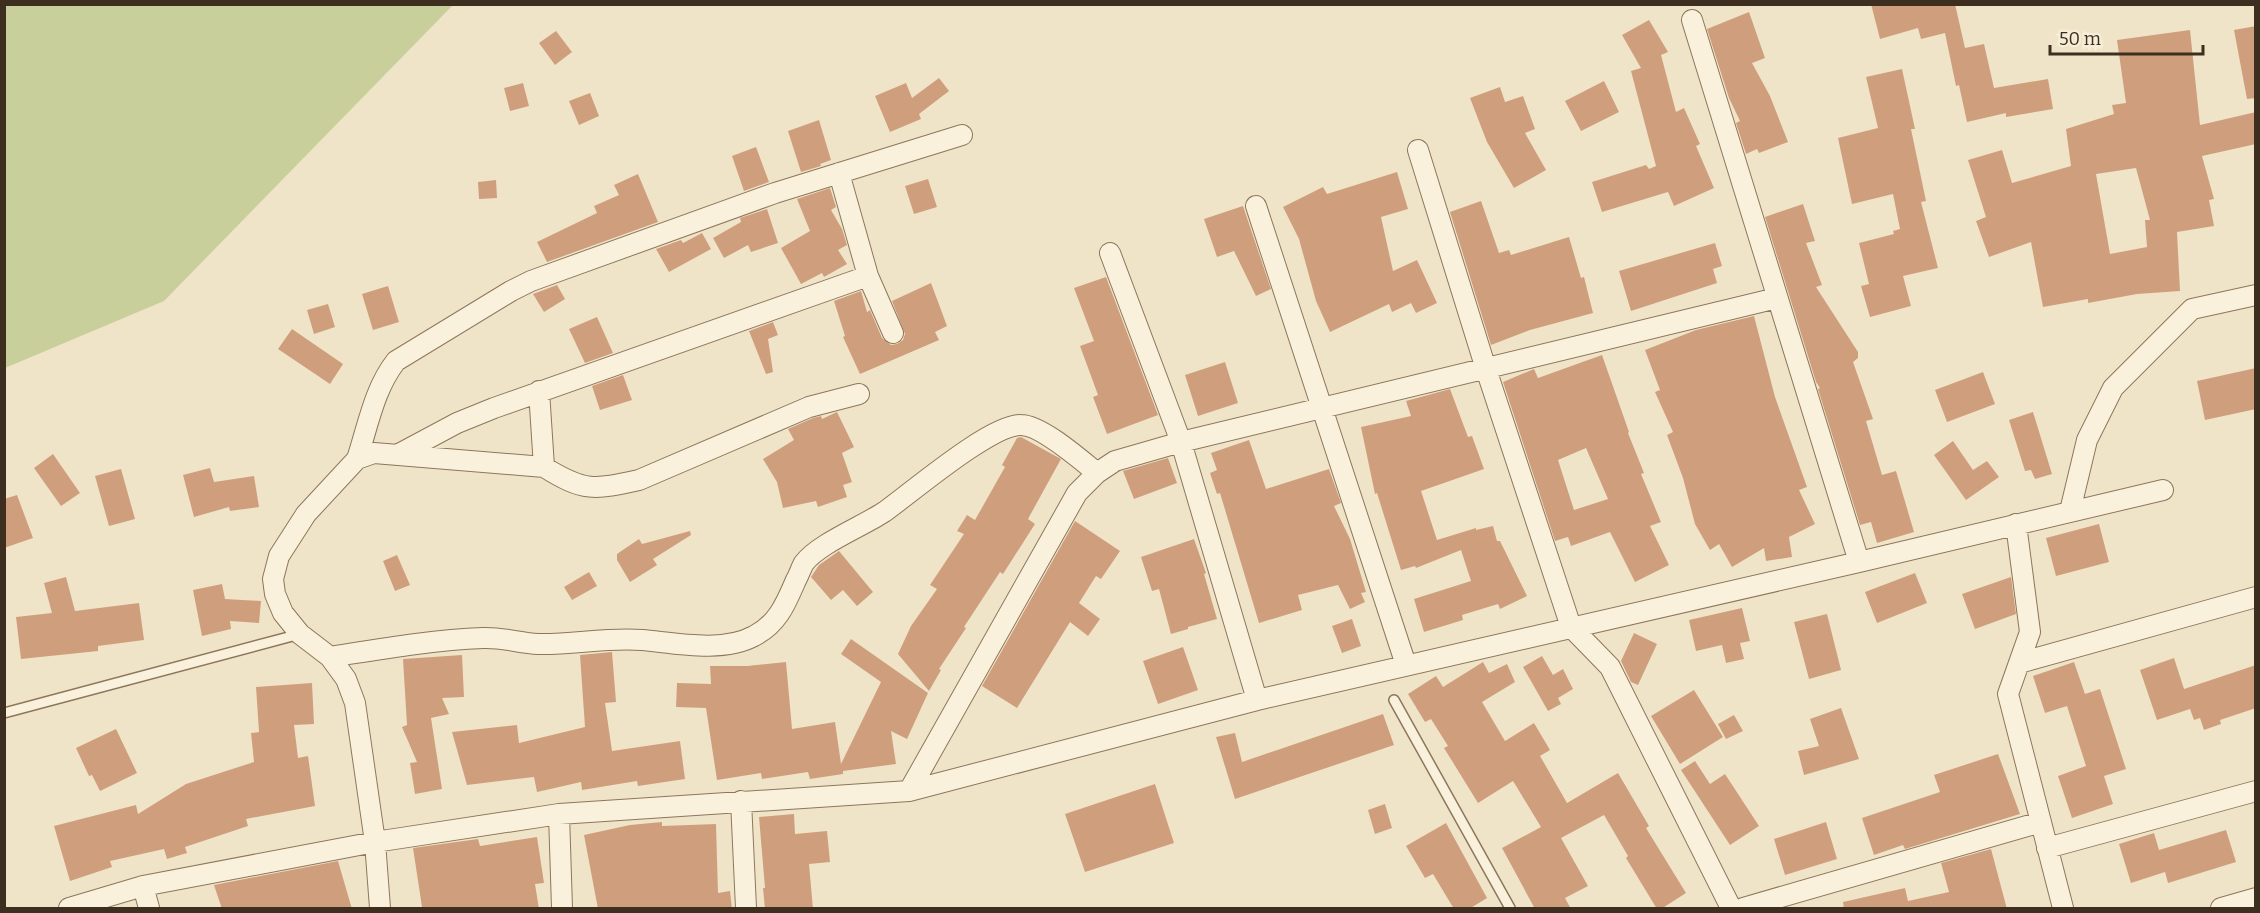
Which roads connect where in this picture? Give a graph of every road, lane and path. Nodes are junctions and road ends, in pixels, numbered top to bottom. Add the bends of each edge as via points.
1 (1692, 20) dead end
2 (962, 135) dead end
3 (1418, 150) dead end
4 (839, 173) junction
5 (1256, 206) dead end
6 (1110, 253) dead end
7 (868, 276) junction
8 (2256, 295) edge
9 (1778, 298) junction
10 (893, 333) dead end
11 (1486, 369) junction
12 (539, 391) junction
13 (859, 394) dead end
14 (1323, 409) junction
15 (1181, 442) junction
16 (399, 454) junction
17 (357, 459) junction
18 (544, 467) junction
19 (1097, 473) junction
20 (2163, 490) dead end
21 (2070, 511) junction
22 (2016, 524) junction
23 (1859, 562) junction
24 (2256, 597) edge
25 (1571, 627) junction
26 (300, 634) junction
27 (330, 657) junction
28 (2019, 663) junction
29 (1406, 665) junction
30 (1257, 700) junction
31 (1394, 700) dead end
32 (4, 713) edge
33 (909, 791) junction
34 (2256, 791) edge
35 (741, 801) junction
36 (559, 814) junction
37 (2041, 822) junction
38 (375, 842) junction
39 (2047, 848) junction
40 (143, 886) junction
41 (2256, 898) edge
42 (69, 909) edge
43 (149, 909) edge
44 (380, 909) edge
45 (562, 909) edge
46 (746, 909) edge
47 (1510, 909) edge
48 (1731, 909) edge
49 (1743, 909) edge
50 (2063, 909) edge
51 (2222, 909) edge

1 - 9 street
2 - 4 street
3 - 11 street
4 - 7 street
4 - 17 street via 619,248 511,291 396,361 378,392
5 - 14 street
6 - 15 street
7 - 10 street
7 - 12 street
8 - 21 street via 2192,309 2113,388 2087,440
9 - 11 street
9 - 23 street
11 - 14 street
11 - 25 street
12 - 16 street via 457,423
12 - 18 street
13 - 18 street via 809,407 639,480 609,487 567,482
14 - 15 street
14 - 29 street
15 - 19 street via 1115,461
15 - 30 street
16 - 17 street via 374,453
16 - 18 street
17 - 26 street via 306,514 279,556 273,579 275,594 283,613
19 - 27 street via 1030,426 1017,424 994,434 884,511 821,548 804,563 777,619 753,637 732,643 696,646 615,639 538,644 486,638
19 - 33 street via 1077,493
20 - 21 street
21 - 22 street
22 - 23 street
22 - 28 street via 2030,632
23 - 25 street
24 - 28 street
25 - 29 street
25 - 48 street via 1610,667
26 - 27 street
26 - 32 lane
27 - 38 street via 346,679 355,703
28 - 37 street via 2008,694
29 - 30 street
30 - 33 street
31 - 47 lane
33 - 35 street
34 - 39 street
35 - 36 street
35 - 46 street
36 - 38 street
36 - 45 street
37 - 39 street
37 - 49 street
38 - 40 street
38 - 44 street
39 - 50 street
40 - 42 street
40 - 43 street
41 - 51 street

